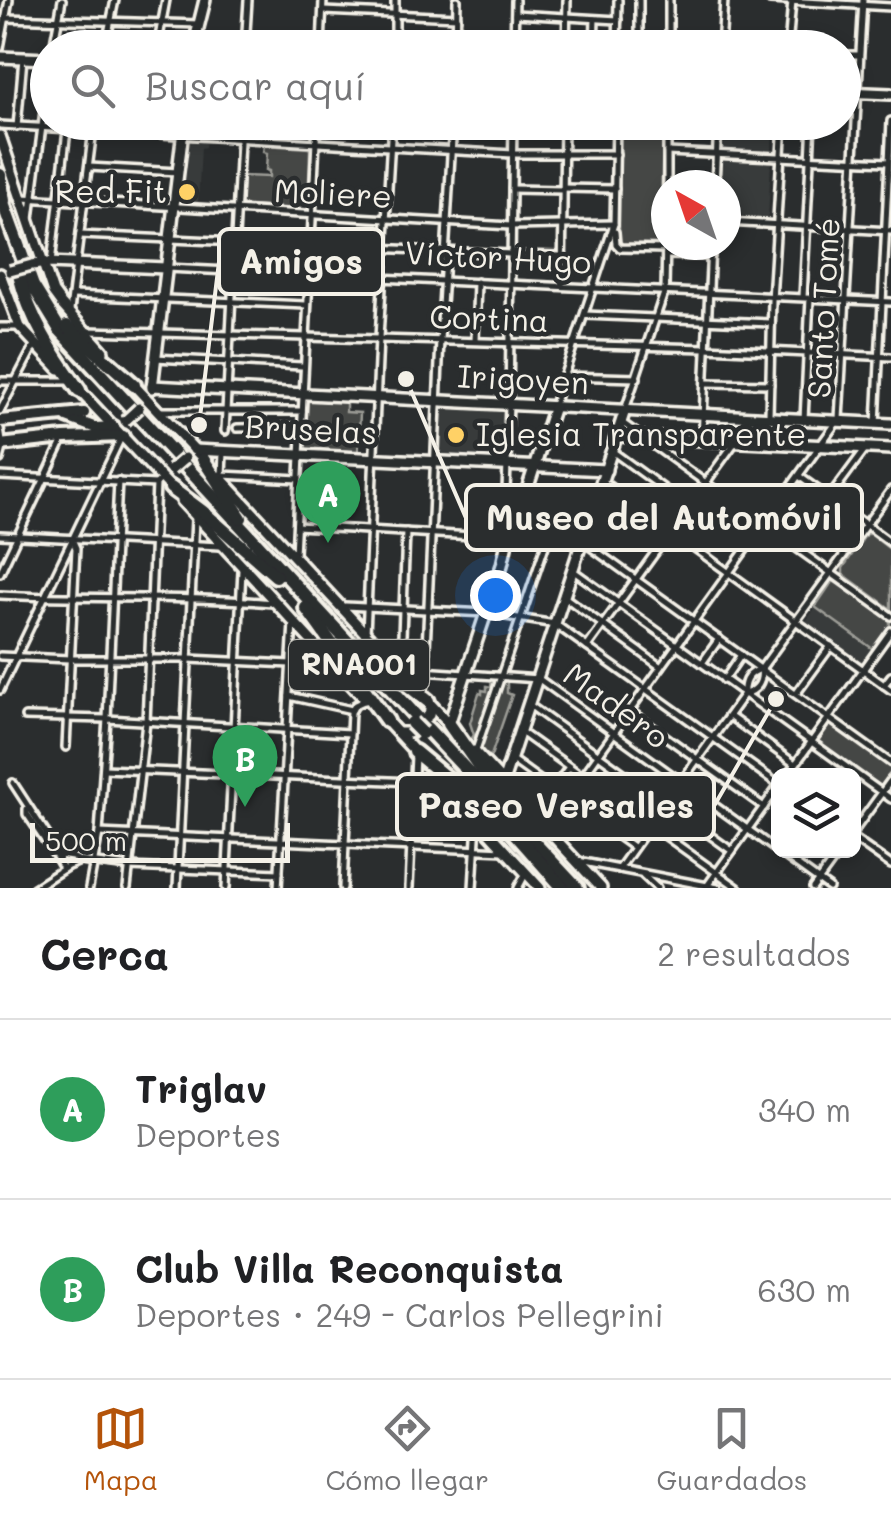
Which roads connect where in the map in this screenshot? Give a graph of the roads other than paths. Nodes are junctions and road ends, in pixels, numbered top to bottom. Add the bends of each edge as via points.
1 (10, 0) edge
2 (62, 0) edge
3 (115, 0) edge
4 (166, 0) edge
5 (206, 0) edge
6 (248, 0) edge
7 (323, 0) edge
8 (395, 0) edge
9 (458, 0) edge
10 (515, 0) edge
11 (567, 0) edge
12 (618, 0) edge
13 (639, 0) edge
14 (669, 0) edge
15 (724, 0) edge
16 (770, 0) edge
17 (792, 1) edge
18 (863, 2) edge
19 (891, 7) edge
20 (323, 11) junction
21 (515, 14) junction
22 (394, 16) junction
23 (6, 18) junction
24 (458, 18) junction
25 (567, 18) junction
26 (595, 19) junction
27 (618, 20) junction
28 (58, 21) junction
29 (111, 22) junction
30 (162, 22) junction
31 (199, 24) junction
32 (56, 30) edge
33 (109, 30) edge
34 (160, 30) edge
35 (198, 30) edge
36 (246, 30) edge
37 (321, 30) edge
38 (394, 30) edge
39 (457, 30) edge
40 (515, 30) edge
41 (567, 30) edge
42 (595, 30) edge
43 (618, 30) edge
44 (638, 30) edge
45 (669, 30) edge
46 (722, 30) edge
47 (790, 30) edge
48 (861, 38) edge
49 (0, 48) edge
50 (0, 57) edge
51 (24, 58) junction
52 (30, 58) edge
53 (861, 92) edge
54 (891, 94) edge
55 (891, 121) edge
56 (0, 125) edge
57 (16, 127) junction
58 (30, 128) edge
59 (0, 136) edge
60 (40, 140) edge
61 (66, 140) edge
62 (92, 140) edge
63 (182, 140) edge
64 (240, 140) joint
65 (391, 140) edge
66 (452, 140) edge
67 (512, 140) edge
68 (564, 140) edge
69 (617, 140) edge
70 (667, 140) edge
71 (717, 140) edge
72 (782, 140) edge
73 (811, 140) edge
74 (855, 140) edge
75 (316, 143) junction
76 (390, 148) junction
77 (451, 151) junction
78 (667, 152) junction
79 (716, 153) junction
80 (512, 154) junction
81 (564, 154) junction
82 (616, 154) junction
83 (782, 157) junction
84 (810, 158) junction
85 (854, 160) junction
86 (890, 162) edge
87 (88, 167) junction
88 (667, 170) edge
89 (715, 170) edge
90 (178, 172) junction
91 (0, 176) edge
92 (512, 189) junction
93 (563, 189) junction
94 (615, 189) junction
95 (0, 194) edge
96 (20, 197) junction
97 (32, 199) junction
98 (58, 201) junction
99 (84, 202) junction
100 (173, 208) junction
101 (236, 211) junction
102 (312, 215) junction
103 (3, 216) edge
104 (386, 219) junction
105 (30, 222) junction
106 (447, 222) junction
107 (741, 223) edge
108 (562, 224) junction
109 (614, 224) junction
110 (778, 225) junction
111 (511, 226) junction
112 (806, 226) junction
113 (850, 228) junction
114 (888, 231) edge
115 (80, 234) junction
116 (170, 239) junction
117 (234, 241) junction
118 (310, 245) junction
119 (384, 248) junction
120 (445, 251) junction
121 (651, 251) edge
122 (511, 254) junction
123 (562, 256) junction
124 (666, 260) edge
125 (711, 260) edge
126 (42, 264) junction
127 (77, 264) junction
128 (166, 268) junction
129 (233, 271) junction
130 (7, 273) edge
131 (308, 274) junction
132 (382, 278) junction
133 (443, 280) junction
134 (478, 282) junction
135 (510, 284) junction
136 (33, 286) junction
137 (562, 286) junction
138 (594, 287) junction
139 (665, 290) junction
140 (709, 292) junction
141 (73, 295) junction
142 (773, 296) junction
143 (806, 298) junction
144 (162, 299) junction
145 (846, 300) junction
146 (232, 302) junction
147 (883, 302) junction
148 (891, 302) edge
149 (306, 305) junction
150 (69, 314) junction
151 (585, 314) junction
152 (657, 318) junction
153 (708, 320) junction
154 (771, 323) junction
155 (0, 327) edge
156 (20, 327) junction
157 (85, 331) junction
158 (158, 332) junction
159 (230, 334) junction
160 (305, 336) junction
161 (379, 338) junction
162 (440, 340) junction
163 (475, 341) junction
164 (510, 342) junction
165 (36, 344) junction
166 (575, 344) junction
167 (647, 346) junction
168 (706, 348) junction
169 (771, 350) junction
170 (807, 352) junction
171 (843, 354) junction
172 (880, 356) junction
173 (891, 357) edge
174 (156, 358) junction
175 (228, 362) junction
176 (304, 366) junction
177 (564, 376) junction
178 (636, 378) junction
179 (0, 381) edge
180 (16, 381) junction
181 (705, 382) junction
182 (770, 384) junction
183 (74, 385) junction
184 (134, 386) junction
185 (152, 386) junction
186 (226, 390) junction
187 (303, 394) junction
188 (377, 397) junction
189 (437, 400) junction
190 (91, 402) junction
191 (509, 404) junction
192 (149, 406) junction
193 (554, 406) junction
194 (226, 410) junction
195 (626, 410) junction
196 (0, 411) edge
197 (302, 411) junction
198 (703, 414) junction
199 (768, 418) junction
200 (86, 419) junction
201 (804, 419) junction
202 (0, 421) edge
203 (622, 422) junction
204 (838, 422) junction
205 (876, 424) junction
206 (891, 424) edge
207 (301, 427) junction
208 (122, 428) junction
209 (237, 428) dead end
210 (0, 429) edge
211 (225, 431) dead end
212 (617, 436) junction
213 (641, 436) junction
214 (79, 437) junction
215 (64, 438) junction
216 (702, 439) junction
217 (738, 441) junction
218 (2, 445) edge
219 (822, 446) junction
220 (866, 448) junction
221 (891, 449) edge
222 (223, 451) junction
223 (612, 451) junction
224 (198, 454) junction
225 (300, 454) junction
226 (374, 458) junction
227 (0, 460) edge
228 (435, 462) junction
229 (506, 465) junction
230 (534, 467) junction
231 (606, 470) junction
232 (0, 476) edge
233 (221, 476) junction
234 (799, 476) junction
235 (46, 478) junction
236 (299, 479) junction
237 (99, 481) junction
238 (118, 481) junction
239 (602, 481) junction
240 (163, 483) junction
241 (706, 483) junction
242 (891, 490) edge
243 (830, 498) junction
244 (689, 507) junction
245 (196, 516) junction
246 (764, 524) junction
247 (866, 525) junction
248 (297, 526) junction
249 (371, 530) junction
250 (406, 532) junction
251 (671, 532) junction
252 (432, 533) junction
253 (0, 536) edge
254 (18, 536) junction
255 (508, 538) junction
256 (72, 539) junction
257 (547, 540) junction
258 (115, 542) junction
259 (582, 542) junction
260 (891, 543) edge
261 (153, 544) junction
262 (194, 545) junction
263 (222, 546) junction
264 (295, 558) junction
265 (242, 567) junction
266 (572, 570) junction
267 (831, 572) junction
268 (0, 573) edge
269 (279, 573) junction
270 (729, 573) junction
271 (636, 580) junction
272 (0, 596) edge
273 (563, 596) junction
274 (44, 598) junction
275 (74, 598) junction
276 (152, 598) junction
277 (192, 598) junction
278 (113, 599) junction
279 (240, 600) junction
280 (276, 603) junction
281 (619, 604) junction
282 (310, 606) junction
283 (368, 606) junction
284 (342, 608) junction
285 (403, 608) junction
286 (429, 610) junction
287 (486, 612) junction
288 (891, 616) edge
289 (520, 618) junction
290 (694, 621) junction
291 (796, 621) junction
292 (293, 622) junction
293 (554, 624) junction
294 (603, 626) junction
295 (891, 631) edge
296 (366, 634) junction
297 (719, 639) junction
298 (677, 645) junction
299 (831, 646) junction
300 (588, 647) junction
301 (741, 655) junction
302 (0, 656) edge
303 (16, 657) junction
304 (110, 658) junction
305 (70, 659) junction
306 (149, 659) junction
307 (189, 659) junction
308 (238, 662) junction
309 (702, 663) junction
310 (290, 664) junction
311 (398, 664) junction
312 (661, 667) junction
313 (761, 669) junction
314 (426, 670) junction
315 (863, 670) junction
316 (405, 672) junction
317 (466, 674) junction
318 (501, 675) junction
319 (891, 676) edge
320 (536, 678) junction
321 (724, 680) junction
322 (888, 687) edge
323 (646, 689) junction
324 (0, 690) edge
325 (744, 694) junction
326 (796, 694) junction
327 (289, 696) junction
328 (366, 700) junction
329 (428, 701) junction
330 (528, 704) junction
331 (352, 710) junction
332 (630, 711) junction
333 (729, 716) junction
334 (25, 717) dead end
335 (828, 718) junction
336 (68, 719) junction
337 (107, 720) junction
338 (445, 720) junction
339 (387, 721) junction
340 (146, 722) junction
341 (186, 724) junction
342 (234, 727) junction
343 (286, 730) junction
344 (518, 730) junction
345 (614, 732) junction
346 (350, 733) junction
347 (398, 734) junction
348 (713, 738) junction
349 (811, 742) junction
350 (66, 747) dead end
351 (412, 749) junction
352 (476, 752) junction
353 (598, 754) junction
354 (510, 758) junction
355 (698, 760) junction
356 (891, 763) edge
357 (795, 764) junction
358 (569, 767) junction
359 (792, 768) edge
360 (104, 769) junction
361 (141, 770) junction
362 (182, 771) junction
363 (232, 773) junction
364 (284, 775) junction
365 (582, 776) junction
366 (349, 778) junction
367 (771, 780) edge
368 (682, 781) junction
369 (891, 781) edge
370 (413, 782) junction
371 (502, 782) junction
372 (13, 784) dead end
373 (596, 786) junction
374 (553, 788) junction
375 (882, 792) junction
376 (771, 796) edge
377 (567, 798) junction
378 (891, 799) edge
379 (666, 803) junction
380 (764, 807) junction
381 (580, 808) junction
382 (477, 820) junction
383 (861, 821) edge
384 (650, 825) junction
385 (545, 828) junction
386 (748, 828) junction
387 (99, 833) junction
388 (132, 835) junction
389 (178, 836) junction
390 (230, 838) junction
391 (280, 840) junction
392 (529, 842) junction
393 (346, 844) junction
394 (861, 844) edge
395 (411, 846) junction
396 (634, 848) junction
397 (474, 849) junction
398 (506, 851) junction
399 (732, 851) junction
400 (891, 851) edge
401 (59, 858) junction
402 (834, 858) edge
403 (575, 860) junction
404 (884, 860) junction
405 (80, 861) junction
406 (94, 864) junction
407 (891, 866) edge
408 (129, 867) junction
409 (178, 869) junction
410 (619, 869) junction
411 (62, 870) junction
412 (227, 871) junction
413 (526, 872) junction
414 (641, 873) junction
415 (716, 873) junction
416 (278, 874) junction
417 (819, 880) junction
418 (706, 887) edge
419 (34, 888) edge
420 (89, 888) edge
421 (128, 888) edge
422 (177, 888) edge
423 (226, 888) edge
424 (278, 888) edge
425 (344, 888) edge
426 (408, 888) edge
427 (473, 888) edge
428 (518, 888) edge
429 (540, 888) edge
430 (563, 888) edge
431 (577, 888) edge
432 (601, 888) edge
433 (657, 888) edge
434 (718, 888) edge
435 (738, 888) edge
436 (813, 888) edge
437 (828, 888) edge

1 - 23 street
2 - 28 street
3 - 29 street
4 - 30 street
5 - 31 street
6 - 36 street
7 - 20 street
8 - 22 street
9 - 24 street
10 - 21 street
11 - 25 street
12 - 27 street
13 - 44 street
14 - 45 street
15 - 46 street
16 - 17 street
17 - 18 street
17 - 47 street
18 - 19 street
18 - 48 street, Santo Tomé
20 - 22 street
20 - 37 street
21 - 25 street
21 - 40 street
22 - 24 street
22 - 38 street
23 - 28 street
23 - 49 street
24 - 39 street
25 - 26 street
25 - 41 street
26 - 27 street
26 - 42 street
27 - 43 street
28 - 29 street
28 - 32 street
29 - 30 street
29 - 33 street
30 - 31 street
30 - 34 street
31 - 35 street
50 - 51 street
51 - 52 street
51 - 57 street
53 - 54 street
55 - 86 street
56 - 57 street
57 - 58 street
59 - 96 street
60 - 97 street
61 - 98 street
62 - 87 street
63 - 90 street
64 - 75 street
64 - 101 street
65 - 76 street
66 - 77 street
67 - 80 street
68 - 81 street
69 - 82 street
70 - 78 street
71 - 79 street
72 - 83 street
73 - 84 street
74 - 85 street, Santo Tomé
75 - 76 street
75 - 102 street
76 - 77 street
76 - 104 street
77 - 80 street
77 - 106 street
78 - 79 street
78 - 88 street
79 - 83 street
79 - 89 street
80 - 81 street
80 - 92 street
81 - 82 street
81 - 93 street
82 - 94 street
83 - 84 street
83 - 110 street
84 - 85 street
84 - 112 street
85 - 86 street
85 - 113 street, Santo Tomé
86 - 114 street
87 - 90 street
87 - 99 street
90 - 100 street
91 - 103 highway
92 - 93 street
92 - 111 street
93 - 94 street
93 - 108 street
94 - 109 street
95 - 103 highway, RNA001
96 - 97 street, Moliere
96 - 105 street
97 - 98 street, Moliere
97 - 105 street
98 - 99 street, Moliere
98 - 126 street
99 - 100 street, Moliere
99 - 115 street
100 - 101 street, Moliere
100 - 116 street
101 - 102 street, Moliere
101 - 117 street
102 - 104 street, Moliere
102 - 118 street
103 - 130 highway, RNA001
103 - 136 highway, RNA001
104 - 106 street, Moliere
104 - 119 street
105 - 126 street
106 - 111 street, Moliere
106 - 120 street
107 - 110 street
108 - 109 street, Moliere
108 - 111 street, Moliere
108 - 123 street
109 - 121 street via 616,244
109 - 138 street
110 - 112 street
110 - 142 street
111 - 122 street
112 - 113 street
112 - 143 street
113 - 114 street
113 - 145 street, Santo Tomé
114 - 147 street
115 - 116 street
115 - 127 street
116 - 117 street
116 - 128 street
117 - 118 street
117 - 129 street
118 - 119 street
118 - 131 street
119 - 120 street
119 - 132 street
120 - 122 street
120 - 133 street
122 - 123 street
122 - 135 street
123 - 137 street
124 - 139 street
125 - 140 street
126 - 127 street, Víctor Hugo
126 - 130 street, Víctor Hugo, bridge
126 - 150 street
127 - 128 street, Víctor Hugo
127 - 141 street
128 - 129 street, Víctor Hugo
128 - 144 street
129 - 131 street, Víctor Hugo
129 - 146 street
130 - 156 street
130 - 183 highway
130 - 269 highway, RNA001 via 60,342
131 - 132 street, Víctor Hugo
131 - 149 street
132 - 133 street, Víctor Hugo
132 - 161 street
133 - 134 street, Víctor Hugo
133 - 162 street
134 - 135 street, Víctor Hugo
134 - 163 street
135 - 137 street, Víctor Hugo
135 - 164 street
136 - 184 highway via 68,328
136 - 269 highway, RNA001 via 68,340
137 - 138 street, Víctor Hugo
138 - 139 street, Víctor Hugo
138 - 151 street
139 - 140 street, Víctor Hugo
139 - 152 street
140 - 142 street, Víctor Hugo
140 - 153 street
141 - 144 street
141 - 150 street
142 - 143 street, Víctor Hugo
142 - 154 street
143 - 145 street, Víctor Hugo
143 - 170 street
144 - 146 street
144 - 158 street
145 - 147 street, Víctor Hugo
145 - 171 street, Santo Tomé
146 - 149 street
146 - 159 street
147 - 148 street, Víctor Hugo
147 - 172 street
149 - 160 street
150 - 157 street
151 - 152 street
151 - 166 street
152 - 153 street
152 - 167 street
153 - 154 street
153 - 168 street
154 - 169 street
155 - 156 street
156 - 165 street
157 - 158 street, Cortina
157 - 184 street
158 - 159 street, Cortina
158 - 174 street
159 - 160 street, Cortina
159 - 175 street
160 - 161 street, Cortina
160 - 176 street
161 - 162 street, Cortina
161 - 188 street
162 - 163 street, Cortina
162 - 189 street
163 - 164 street, Cortina
164 - 166 street, Cortina
164 - 191 street
165 - 180 street
165 - 183 street
166 - 167 street, Cortina
166 - 177 street
167 - 168 street, Cortina
167 - 178 street
168 - 169 street, Cortina
168 - 181 street
169 - 170 street, Cortina
169 - 182 street
170 - 171 street, Cortina
170 - 201 street
171 - 172 street, Cortina
171 - 204 street, Santo Tomé
172 - 173 street, Cortina
172 - 205 street
174 - 175 street
174 - 185 street
175 - 176 street
175 - 186 street
176 - 187 street
177 - 178 street
177 - 193 street
178 - 195 street
179 - 180 street
180 - 183 street
180 - 196 street
181 - 182 street
181 - 198 street
182 - 199 street
183 - 190 street
184 - 192 street
185 - 186 street, Irigoyen
185 - 192 street
186 - 187 street, Irigoyen
186 - 194 street
187 - 188 street, Irigoyen
187 - 197 street
188 - 189 street, Irigoyen
188 - 226 street
189 - 191 street, Irigoyen
189 - 228 street
190 - 200 main road
190 - 208 street
191 - 193 street, Irigoyen
191 - 229 street
192 - 194 street
192 - 208 street, bridge
192 - 224 street
193 - 195 street, Irigoyen
193 - 230 street
194 - 197 street
194 - 211 street
195 - 198 street, Irigoyen
195 - 203 street
197 - 207 street
198 - 199 street, Irigoyen
198 - 216 street
199 - 201 street, Irigoyen
199 - 217 street
200 - 202 main road
200 - 208 main road via 101,428
200 - 214 main road
201 - 204 street, Irigoyen
203 - 212 street
203 - 213 street
204 - 205 street, Irigoyen
204 - 219 street, Santo Tomé
205 - 206 street, Irigoyen
207 - 209 street
207 - 225 street
208 - 214 main road
208 - 237 street
208 - 240 street
210 - 218 street
212 - 213 street
212 - 223 street
213 - 216 street
213 - 241 street
214 - 215 main road
215 - 218 main road
215 - 235 street
216 - 217 street
217 - 219 street
217 - 241 street
218 - 227 street
219 - 220 street
219 - 234 street, Santo Tomé
220 - 221 street
220 - 243 street
222 - 224 street, Bruselas
222 - 225 street, Bruselas
222 - 233 street
223 - 231 street
223 - 244 street
224 - 233 street
224 - 240 street, bridge via 185,458
224 - 269 highway
225 - 226 street, Bruselas
225 - 236 street
226 - 228 street, Bruselas
226 - 249 street
228 - 229 street, Bruselas
228 - 252 street
229 - 230 street, Bruselas
229 - 255 street
230 - 231 street, Bruselas
230 - 255 street
231 - 239 street
232 - 235 street
233 - 236 street
233 - 264 street
234 - 243 street
234 - 246 street, Santo Tomé
235 - 237 street
235 - 254 street
236 - 248 street
237 - 238 street
237 - 256 street
238 - 240 street
238 - 258 street
239 - 251 street
239 - 259 street
240 - 245 street
240 - 261 street
240 - 269 highway
241 - 244 street
241 - 246 street
242 - 247 street
243 - 247 street
244 - 251 street
245 - 262 street
245 - 263 street
246 - 267 street
246 - 270 street, Santo Tomé
247 - 260 street
247 - 267 street
248 - 249 street
248 - 264 street
249 - 250 street
249 - 283 street
250 - 252 street
250 - 285 street
251 - 270 street
251 - 271 street
252 - 255 street
252 - 286 street
253 - 254 street
254 - 256 street
254 - 268 street
255 - 257 street
255 - 287 street
256 - 258 street
256 - 274 street
256 - 275 street
257 - 259 street
257 - 289 street
258 - 261 street
258 - 278 street
259 - 266 street
259 - 271 street
261 - 262 street
261 - 276 street
262 - 263 street
262 - 277 street
263 - 265 street
264 - 284 street
265 - 279 street
265 - 280 street
266 - 273 street
266 - 281 street
267 - 288 street
267 - 291 street
269 - 282 highway, RNA001
270 - 290 street, Santo Tomé
270 - 291 street
271 - 281 street
271 - 290 street
272 - 274 street
273 - 293 street
273 - 294 street
274 - 275 street
274 - 303 street
275 - 278 street
275 - 305 street
276 - 277 street
276 - 278 street
276 - 306 street
277 - 279 street
277 - 307 street
278 - 304 street
279 - 280 street
279 - 308 street
280 - 292 street
281 - 294 street
281 - 298 street
282 - 329 highway
282 - 339 highway
282 - 392 highway, RNA001
283 - 284 street
283 - 285 street
283 - 296 street
284 - 296 street
285 - 286 street
285 - 311 street
286 - 287 street
286 - 314 street
287 - 289 street
287 - 317 street
289 - 293 street
289 - 318 street
290 - 297 street
290 - 298 street, Santo Tomé
291 - 299 street
291 - 313 street
292 - 310 street
292 - 328 street
293 - 300 street
293 - 320 street
294 - 300 street
294 - 312 street
295 - 315 street
296 - 311 street
297 - 301 street
297 - 309 street
298 - 309 street
298 - 312 street, Santo Tomé
299 - 315 street
299 - 326 street
300 - 323 street
301 - 313 street
301 - 321 street
302 - 303 street
303 - 305 street
303 - 324 street
304 - 305 street
304 - 306 street
304 - 337 street
305 - 336 street
306 - 307 street
306 - 340 street
307 - 308 street
307 - 341 street
308 - 310 street
308 - 342 street
309 - 321 street
310 - 327 street
311 - 316 street
312 - 323 street, Santo Tomé
313 - 325 street via 748,676
313 - 325 street via 758,687
313 - 326 street
314 - 316 street, Madero
314 - 317 street, Madero
314 - 329 street
315 - 322 street
315 - 335 street
316 - 329 street
317 - 318 street, Madero
317 - 338 street
318 - 320 street, Madero
318 - 352 street
319 - 322 street
320 - 330 street
320 - 345 street, Madero
321 - 325 street
323 - 332 street, Santo Tomé
323 - 348 street
325 - 333 street
325 - 349 street
326 - 335 street
327 - 331 street
327 - 343 street
328 - 331 street
328 - 339 street
329 - 338 street
329 - 347 street via 429,715
330 - 344 street
330 - 353 street
331 - 346 street
332 - 345 street, Santo Tomé
332 - 355 street
333 - 348 street
333 - 357 street
334 - 336 street
335 - 349 street
335 - 356 street
336 - 337 street
336 - 350 street
337 - 340 street
337 - 360 street
338 - 351 street via 432,718 412,736
338 - 352 street
338 - 392 highway
339 - 347 street
340 - 341 street
340 - 361 street
341 - 342 street
341 - 362 street
342 - 343 street
342 - 363 street
343 - 346 street
343 - 364 street
344 - 354 street
344 - 358 street
345 - 353 street, Santo Tomé
345 - 368 street, Madero
346 - 366 street
347 - 351 street
348 - 355 street
348 - 367 street
349 - 357 street
349 - 375 street
351 - 370 street
351 - 382 street
351 - 392 highway
352 - 371 street
353 - 365 street, Santo Tomé
353 - 379 street
354 - 371 street
354 - 374 street
355 - 368 street
355 - 380 street
357 - 359 street
358 - 365 street
358 - 374 street
360 - 361 street
360 - 387 street
361 - 362 street
361 - 388 street
362 - 363 street
362 - 389 street
363 - 364 street
363 - 390 street
364 - 366 street
364 - 391 street
365 - 373 street
366 - 370 street
366 - 393 street
368 - 379 street
368 - 386 street, Madero
369 - 375 street
370 - 395 street
371 - 385 street
372 - 401 street
373 - 381 street
373 - 384 street
374 - 377 street
375 - 378 street
375 - 383 street
376 - 380 street
377 - 381 street
377 - 385 street
379 - 384 street
379 - 399 street
380 - 386 street
381 - 396 street
382 - 397 street
382 - 398 street
384 - 396 street
384 - 415 street
385 - 403 street
386 - 399 street
386 - 417 street, Madero
387 - 388 street
387 - 406 street
388 - 389 street
388 - 408 street
389 - 390 street
389 - 409 street
390 - 391 street
390 - 412 street
391 - 393 street
391 - 416 street
392 - 430 highway, RNA001
392 - 431 highway, RNA001
393 - 395 street
393 - 425 street
394 - 404 street
395 - 397 street
395 - 426 street
396 - 410 street
397 - 398 street
397 - 427 street
398 - 413 street
399 - 415 street
400 - 404 street
401 - 405 street
401 - 411 street
402 - 417 street
403 - 410 street
403 - 432 street
404 - 407 street
405 - 406 street
405 - 411 street
406 - 408 street
406 - 420 street
408 - 409 street
408 - 421 street
409 - 412 street
409 - 422 street
410 - 414 street
411 - 419 street
412 - 416 street
412 - 423 street
413 - 428 street
413 - 429 street
414 - 418 street
414 - 433 street
415 - 418 street
415 - 435 street
416 - 424 street
417 - 436 street
417 - 437 street, Madero
418 - 434 street

